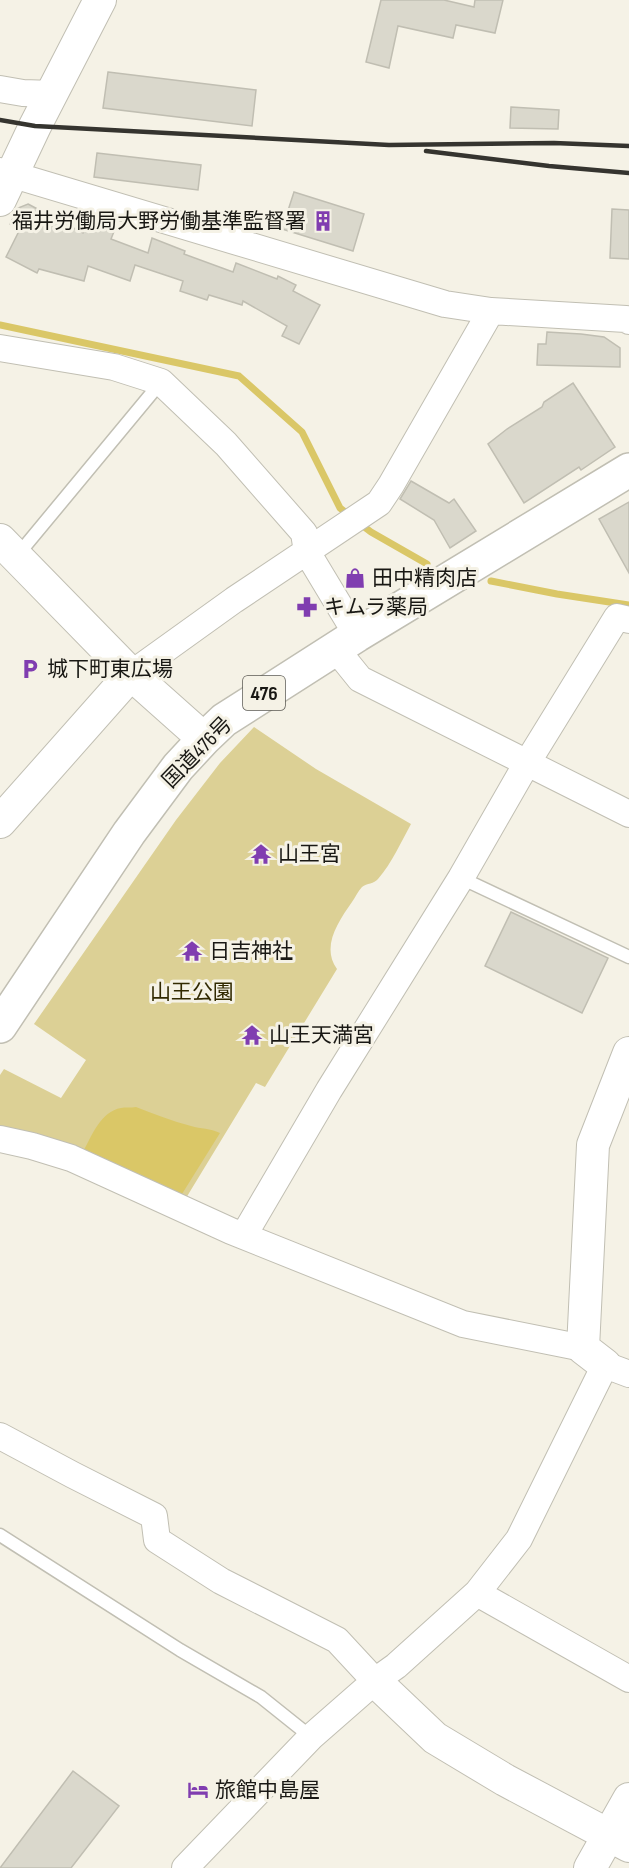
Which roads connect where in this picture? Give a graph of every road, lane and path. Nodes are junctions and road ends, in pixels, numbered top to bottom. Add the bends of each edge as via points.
1 (100, 0) edge
2 (0, 89) edge
3 (53, 93) junction
4 (4, 182) edge
5 (491, 311) junction
6 (629, 321) edge
7 (0, 348) edge
8 (161, 382) junction
9 (629, 470) edge
10 (8, 548) edge
11 (307, 552) junction
12 (629, 620) edge
13 (346, 641) junction
14 (131, 674) junction
15 (204, 739) junction
16 (527, 763) junction
17 (629, 814) edge
18 (0, 822) edge
19 (461, 878) junction
20 (629, 957) edge
21 (0, 1026) edge
22 (629, 1053) edge
23 (0, 1138) edge
24 (244, 1235) junction
25 (606, 1362) edge
26 (0, 1436) edge
27 (0, 1535) edge
28 (477, 1593) junction
29 (629, 1679) edge
30 (375, 1681) junction
31 (311, 1737) junction
32 (629, 1799) edge
33 (619, 1840) edge
34 (185, 1868) edge
35 (590, 1868) edge

1 - 3 street
2 - 3 street
3 - 4 street
4 - 5 street via 445,304
5 - 6 street
5 - 11 street via 379,503
7 - 8 street via 114,367
8 - 10 lane
8 - 11 street via 226,444 304,533
9 - 13 highway, 国道476号 / 476
10 - 14 street
11 - 13 street
11 - 14 street
12 - 16 street via 617,617
13 - 15 highway, 国道476号 / 476 via 224,720
13 - 16 street via 360,679
14 - 15 street
14 - 18 street
15 - 21 highway, 国道476号 / 476 via 129,832
16 - 17 street
16 - 19 street
19 - 20 lane
19 - 24 street
22 - 25 street via 593,1145
23 - 24 street via 70,1158
24 - 25 street via 463,1324
25 - 28 street via 519,1539
26 - 30 street via 154,1516 157,1540 221,1581 337,1640
27 - 31 lane via 261,1697
28 - 29 street
28 - 30 street
30 - 31 street
30 - 33 street via 435,1738
31 - 34 street
32 - 33 street
33 - 35 street

